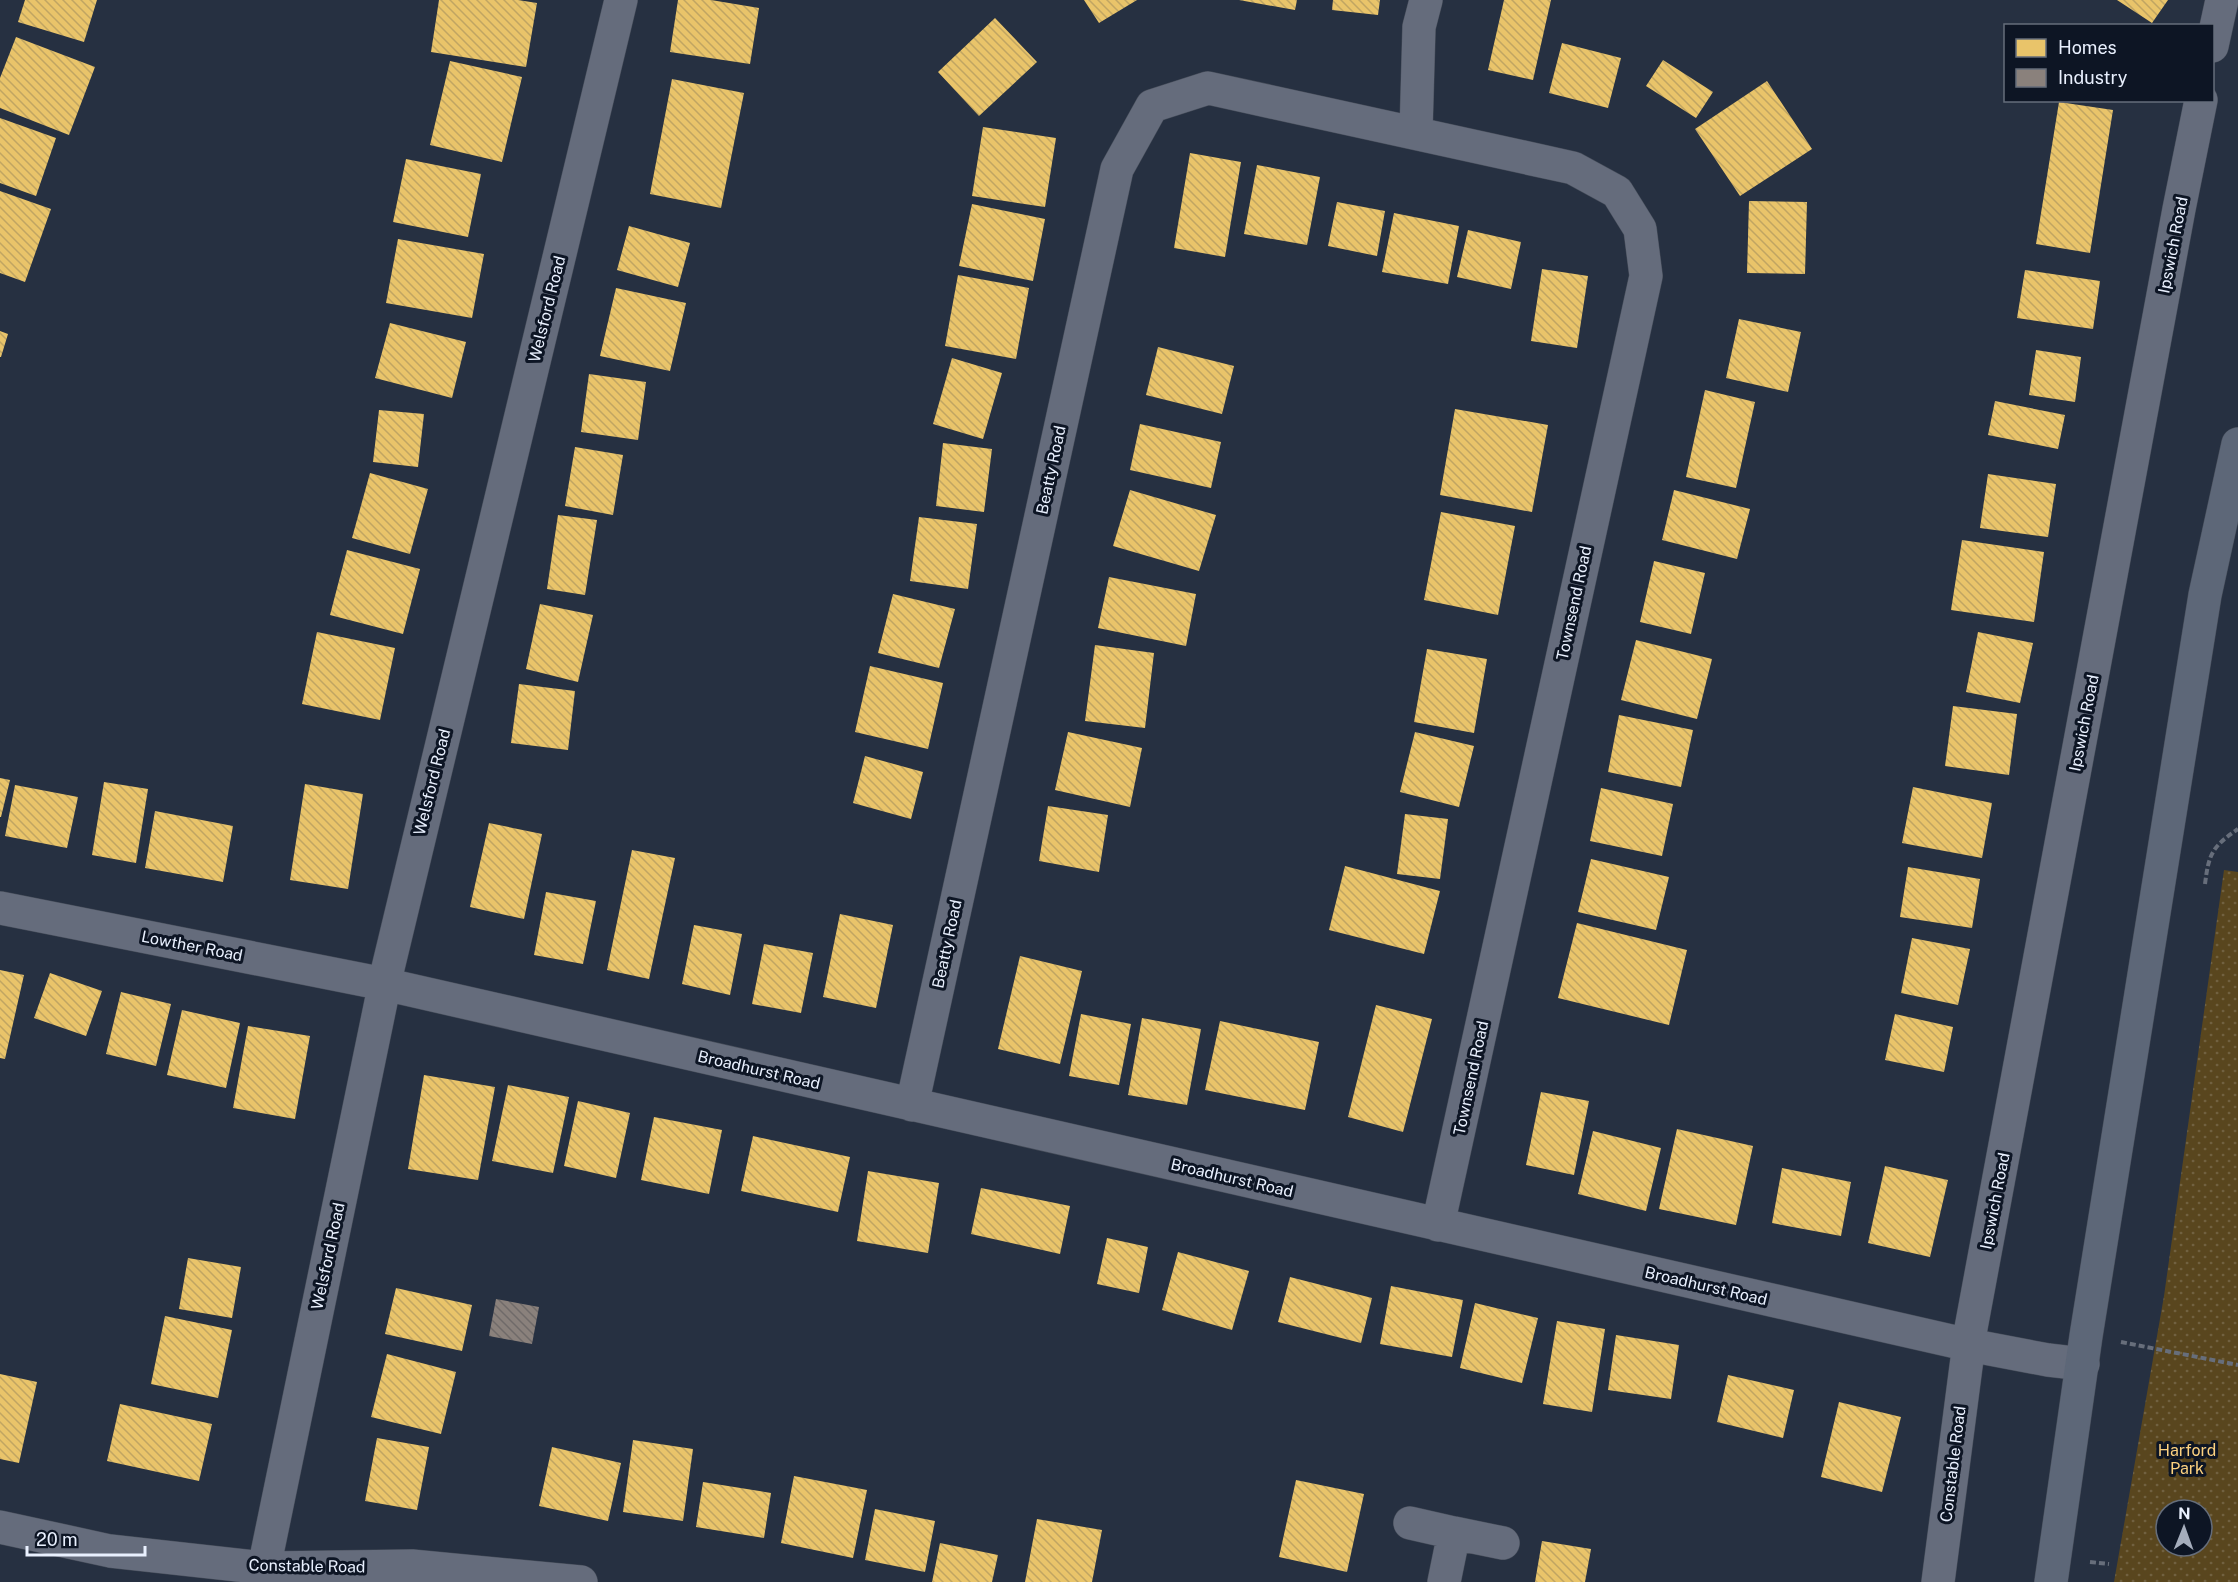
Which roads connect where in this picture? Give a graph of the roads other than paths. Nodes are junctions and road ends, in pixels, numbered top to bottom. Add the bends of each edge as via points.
1 (621, 0) edge
2 (1426, 0) edge
3 (2222, 0) edge
4 (2214, 37) edge
5 (2201, 102) edge
6 (1416, 132) junction
7 (2238, 444) edge
8 (0, 908) edge
9 (384, 984) junction
10 (912, 1105) junction
11 (1438, 1225) junction
12 (1969, 1346) junction
13 (2083, 1364) junction
14 (1410, 1523) dead end
15 (0, 1527) edge
16 (1454, 1533) junction
17 (1503, 1543) dead end
18 (264, 1568) junction
19 (581, 1582) edge
20 (1444, 1582) edge
21 (1938, 1582) edge
22 (2051, 1582) edge

1 - 9 street, Welsford Road
2 - 6 street via 1419,27
3 - 4 street
5 - 12 street, Ipswich Road
6 - 10 street, Beatty Road via 1208,88 1152,106 1117,169
6 - 11 street, Townsend Road via 1573,168 1617,192 1640,229 1646,276
7 - 13 highway via 2205,595
8 - 9 street, Lowther Road
9 - 10 street, Broadhurst Road
9 - 18 street, Welsford Road
10 - 11 street, Broadhurst Road
11 - 12 street, Broadhurst Road
12 - 13 street, Broadhurst Road
12 - 21 street, Constable Road
13 - 22 highway
14 - 16 street
15 - 18 street, Constable Road via 110,1551
16 - 17 street
16 - 20 street
18 - 19 street, Constable Road via 412,1566

